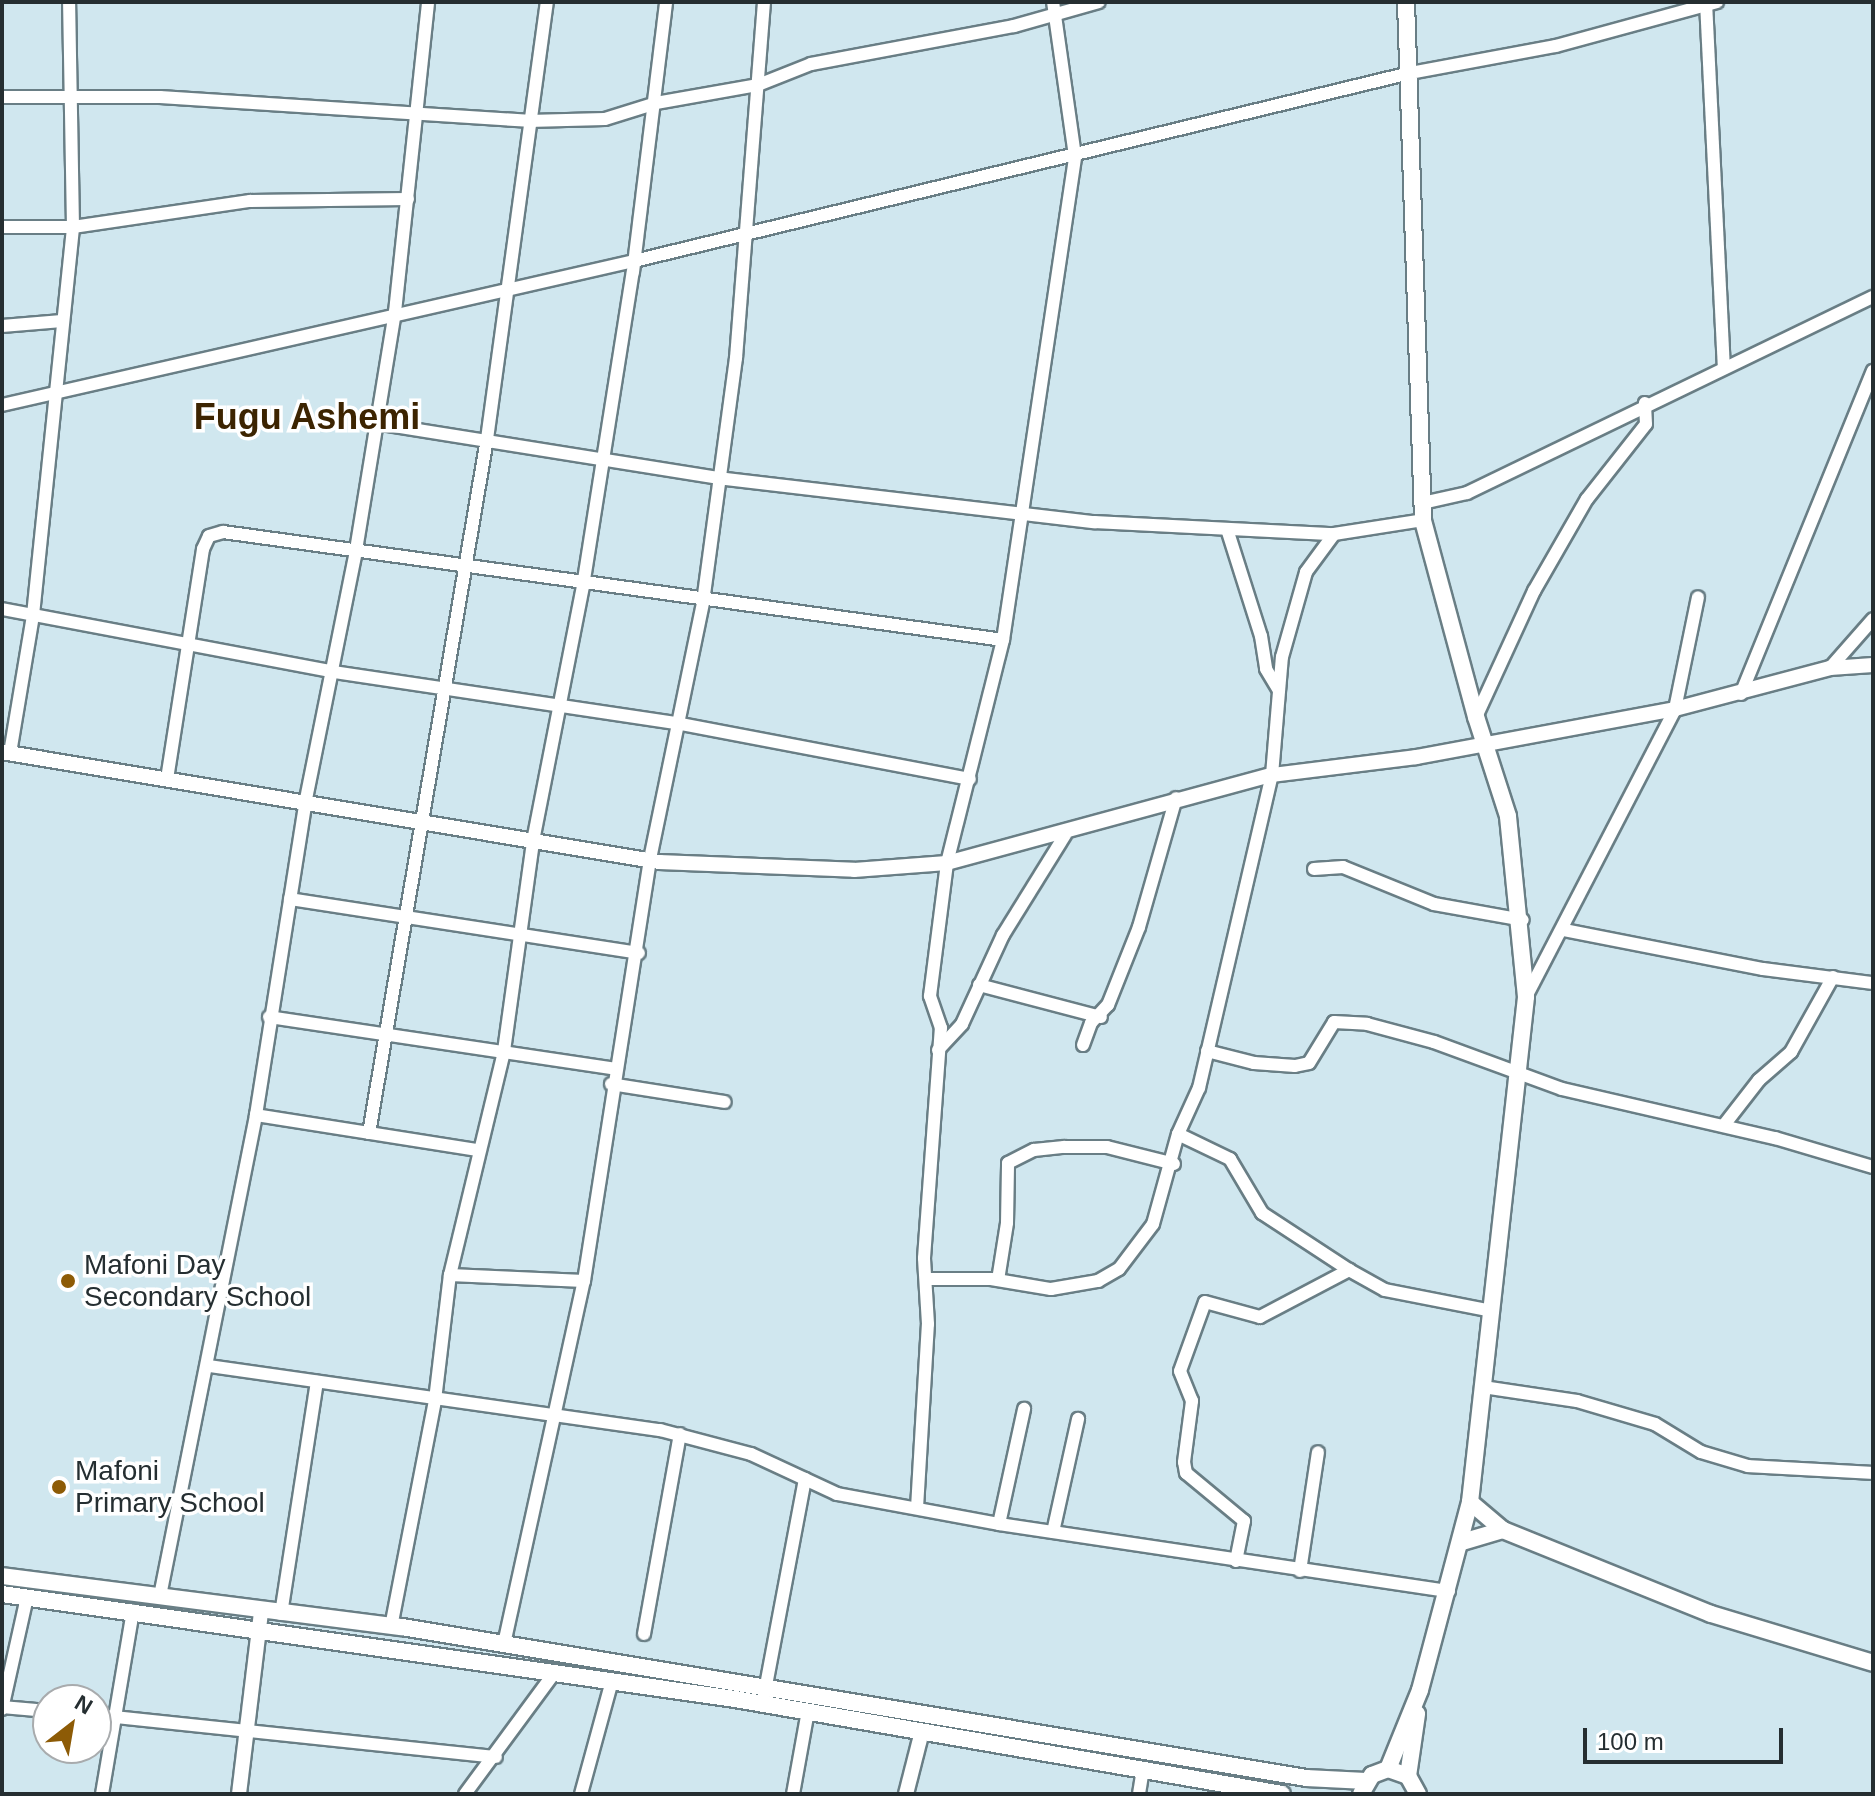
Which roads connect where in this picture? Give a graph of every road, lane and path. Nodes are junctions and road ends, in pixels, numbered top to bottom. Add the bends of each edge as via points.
1 (69, 2) edge
2 (428, 2) edge
3 (547, 2) edge
4 (666, 2) edge
5 (764, 2) edge
6 (1099, 2) edge
7 (1406, 2) edge
8 (1710, 3) edge
9 (1053, 9) edge
10 (1410, 73) junction
11 (758, 85) junction
12 (2, 97) edge
13 (70, 97) junction
14 (656, 103) junction
15 (420, 112) junction
16 (528, 121) junction
17 (1075, 156) junction
18 (408, 199) junction
19 (2, 227) edge
20 (73, 227) junction
21 (746, 230) junction
22 (634, 261) junction
23 (504, 291) junction
24 (1873, 297) edge
25 (395, 312) junction
26 (62, 321) junction
27 (2, 326) edge
28 (1724, 368) junction
29 (1873, 371) edge
30 (58, 395) junction
31 (1645, 403) junction
32 (2, 405) edge
33 (375, 423) junction
34 (487, 439) junction
35 (602, 460) junction
36 (717, 478) junction
37 (1423, 511) junction
38 (1021, 513) junction
39 (1227, 529) junction
40 (1334, 534) junction
41 (356, 550) junction
42 (463, 567) junction
43 (583, 586) junction
44 (1698, 597) dead end
45 (703, 602) junction
46 (2, 609) edge
47 (33, 615) junction
48 (1873, 619) edge
49 (1003, 640) junction
50 (190, 645) junction
51 (1873, 665) edge
52 (1830, 668) junction
53 (334, 672) junction
54 (444, 687) junction
55 (1278, 689) junction
56 (1741, 694) junction
57 (558, 705) junction
58 (1675, 709) junction
59 (1476, 717) junction
60 (681, 724) junction
61 (1487, 741) junction
62 (6, 753) edge
63 (1272, 775) junction
64 (167, 779) junction
65 (970, 779) junction
66 (1176, 798) junction
67 (305, 804) junction
68 (423, 823) junction
69 (1065, 835) junction
70 (533, 841) junction
71 (650, 859) junction
72 (947, 863) junction
73 (1314, 869) dead end
74 (290, 899) junction
75 (409, 916) junction
76 (1523, 920) junction
77 (1564, 930) junction
78 (519, 938) junction
79 (639, 953) junction
80 (1833, 977) junction
81 (1873, 983) edge
82 (979, 985) junction
83 (1526, 997) junction
84 (269, 1017) junction
85 (1101, 1017) junction
86 (385, 1035) junction
87 (1083, 1045) dead end
88 (938, 1050) junction
89 (504, 1051) junction
90 (1207, 1051) junction
91 (615, 1069) junction
92 (1519, 1072) junction
93 (611, 1084) junction
94 (725, 1102) dead end
95 (256, 1115) junction
96 (1724, 1125) junction
97 (369, 1133) junction
98 (1178, 1134) junction
99 (478, 1150) junction
100 (1174, 1164) junction
101 (1873, 1167) edge
102 (1349, 1270) junction
103 (450, 1275) junction
104 (929, 1279) junction
105 (998, 1280) junction
106 (584, 1281) junction
107 (1492, 1311) junction
108 (209, 1366) junction
109 (317, 1382) junction
110 (1483, 1387) junction
111 (435, 1400) junction
112 (1024, 1409) dead end
113 (557, 1414) junction
114 (1078, 1419) dead end
115 (680, 1434) junction
116 (1318, 1452) dead end
117 (1873, 1473) edge
118 (805, 1479) junction
119 (1470, 1502) junction
120 (917, 1508) junction
121 (999, 1524) junction
122 (1503, 1530) junction
123 (1053, 1532) junction
124 (1462, 1542) junction
125 (1236, 1561) junction
126 (1300, 1571) junction
127 (2, 1576) edge
128 (1449, 1591) junction
129 (2, 1594) edge
130 (160, 1596) junction
131 (27, 1597) junction
132 (133, 1611) junction
133 (261, 1612) junction
134 (281, 1614) junction
135 (391, 1627) junction
136 (259, 1630) junction
137 (644, 1634) dead end
138 (504, 1644) junction
139 (1873, 1663) edge
140 (555, 1672) junction
141 (612, 1681) junction
142 (766, 1686) junction
143 (1420, 1690) junction
144 (762, 1703) junction
145 (2, 1708) edge
146 (32, 1710) edge
147 (808, 1711) junction
148 (112, 1717) edge
149 (115, 1717) junction
150 (247, 1728) junction
151 (922, 1731) junction
152 (496, 1757) junction
153 (1143, 1768) junction
154 (1388, 1769) junction
155 (1408, 1776) junction
156 (1363, 1788) edge
157 (102, 1794) edge
158 (239, 1794) edge
159 (465, 1794) edge
160 (581, 1794) edge
161 (793, 1794) edge
162 (906, 1794) edge
163 (1139, 1794) edge
164 (1282, 1794) edge
165 (1418, 1794) edge

1 - 13 street
2 - 15 street
3 - 16 street
4 - 14 street
5 - 11 street
6 - 9 street
7 - 10 main road
8 - 10 street via 1556,46
8 - 28 street
9 - 11 street via 906,49 811,64
9 - 17 street
10 - 17 street
10 - 37 main road
11 - 14 street
11 - 21 street
12 - 13 street
13 - 15 street
13 - 20 street
14 - 16 street via 605,119
14 - 22 street via 648,129
15 - 16 street
15 - 18 street
16 - 23 street
17 - 21 street
17 - 38 street
18 - 20 street via 250,201
18 - 25 street
19 - 20 street
20 - 26 street
21 - 22 street
21 - 36 street via 736,358
22 - 23 street
22 - 35 street
23 - 25 street
23 - 34 street
24 - 28 street
25 - 30 street
25 - 33 street
26 - 27 street
26 - 30 street
28 - 31 street
29 - 56 street
30 - 32 street
30 - 47 street
31 - 37 street
31 - 59 street via 1646,424 1587,499 1534,591
33 - 34 street
33 - 41 street
34 - 35 street
34 - 42 street
35 - 36 street
35 - 43 street
36 - 38 street
36 - 45 street
37 - 40 street
37 - 59 main road
38 - 39 street
38 - 49 street
39 - 40 street
39 - 55 street via 1261,636 1266,669
40 - 55 street via 1306,572
41 - 42 street
41 - 50 street via 223,532 209,536
41 - 53 street
42 - 43 street
42 - 54 street
43 - 45 street
43 - 57 street
44 - 58 street
45 - 49 street
45 - 60 street
46 - 47 street
47 - 50 street
47 - 62 street
48 - 52 street
49 - 65 street
50 - 53 street
50 - 64 street
51 - 52 street
52 - 56 street
53 - 54 street
53 - 67 street
54 - 57 street
54 - 68 street
55 - 63 street
56 - 58 street
57 - 60 street
57 - 70 street
58 - 61 street
58 - 77 street
59 - 61 main road
60 - 65 street
60 - 71 street
61 - 63 street via 1416,757
61 - 76 main road via 1508,816
62 - 64 street
63 - 66 street
63 - 90 street
64 - 67 street
65 - 72 street
66 - 69 street
66 - 85 street via 1139,927
67 - 68 street
67 - 74 street
68 - 70 street
68 - 75 street
69 - 72 street
69 - 82 street
70 - 71 street
70 - 78 street
71 - 72 street via 854,870
71 - 79 street
72 - 88 street via 930,996 941,1028
73 - 76 street via 1343,867 1434,904
74 - 75 street
74 - 84 street
75 - 78 street
75 - 86 street
76 - 83 main road
77 - 80 street via 1763,969
77 - 83 street
78 - 79 street
78 - 89 street
79 - 91 street
80 - 81 street
80 - 96 street via 1791,1052 1759,1080
82 - 85 street
82 - 88 street via 962,1024
83 - 92 main road
84 - 86 street
84 - 95 street
85 - 87 street via 1091,1023
86 - 89 street
86 - 97 street
88 - 104 street via 924,1258
89 - 91 street
89 - 99 street
90 - 92 street via 1277,1066 1309,1063 1328,1027 1340,1020 1398,1030
90 - 98 street via 1199,1088
91 - 93 street
92 - 96 street via 1632,1108
92 - 107 main road
93 - 94 street
93 - 106 street
95 - 97 street
95 - 108 street
96 - 101 street
97 - 99 street
98 - 100 street
98 - 102 street via 1230,1159 1262,1213
99 - 103 street
100 - 105 street via 1153,1224 1119,1269 1098,1281 1051,1289
100 - 105 street via 1107,1147 1034,1150 1008,1163 1007,1223
102 - 107 street via 1385,1290
102 - 125 street via 1260,1317 1205,1302 1180,1371 1192,1401 1184,1462 1186,1473 1244,1521
103 - 106 street
103 - 111 street
104 - 105 street
104 - 120 street
106 - 113 street
107 - 110 main road
108 - 109 street
108 - 130 street
109 - 111 street
109 - 134 street
110 - 117 street via 1577,1401 1655,1424 1701,1452 1748,1466
110 - 119 main road
111 - 113 street
111 - 135 street
112 - 121 street
113 - 115 street
113 - 138 street
114 - 123 street
115 - 118 street via 751,1454
115 - 137 street
116 - 126 street
118 - 120 street via 837,1494
118 - 142 street
119 - 122 main road
119 - 124 main road
120 - 121 street
121 - 123 street
122 - 124 main road
122 - 139 main road via 1711,1614
123 - 125 street
124 - 128 main road
125 - 126 street
126 - 128 street
127 - 130 main road
128 - 143 main road
129 - 131 main road
130 - 133 main road
131 - 132 main road
131 - 145 street
132 - 136 main road
132 - 149 street
133 - 134 main road
133 - 136 street
134 - 135 main road
135 - 138 main road
136 - 140 main road
136 - 150 street
138 - 142 main road
140 - 141 main road
140 - 152 street
141 - 144 main road
141 - 160 street
142 - 144 street
142 - 156 main road
143 - 154 main road
143 - 155 main road
144 - 147 main road
145 - 146 street
147 - 151 main road
147 - 161 street
148 - 149 street
149 - 150 street
149 - 157 street
150 - 152 street via 337,1743
150 - 158 street
151 - 153 main road
151 - 162 street
152 - 159 street
153 - 163 street
153 - 164 main road
154 - 155 main road
154 - 156 main road
155 - 165 main road

